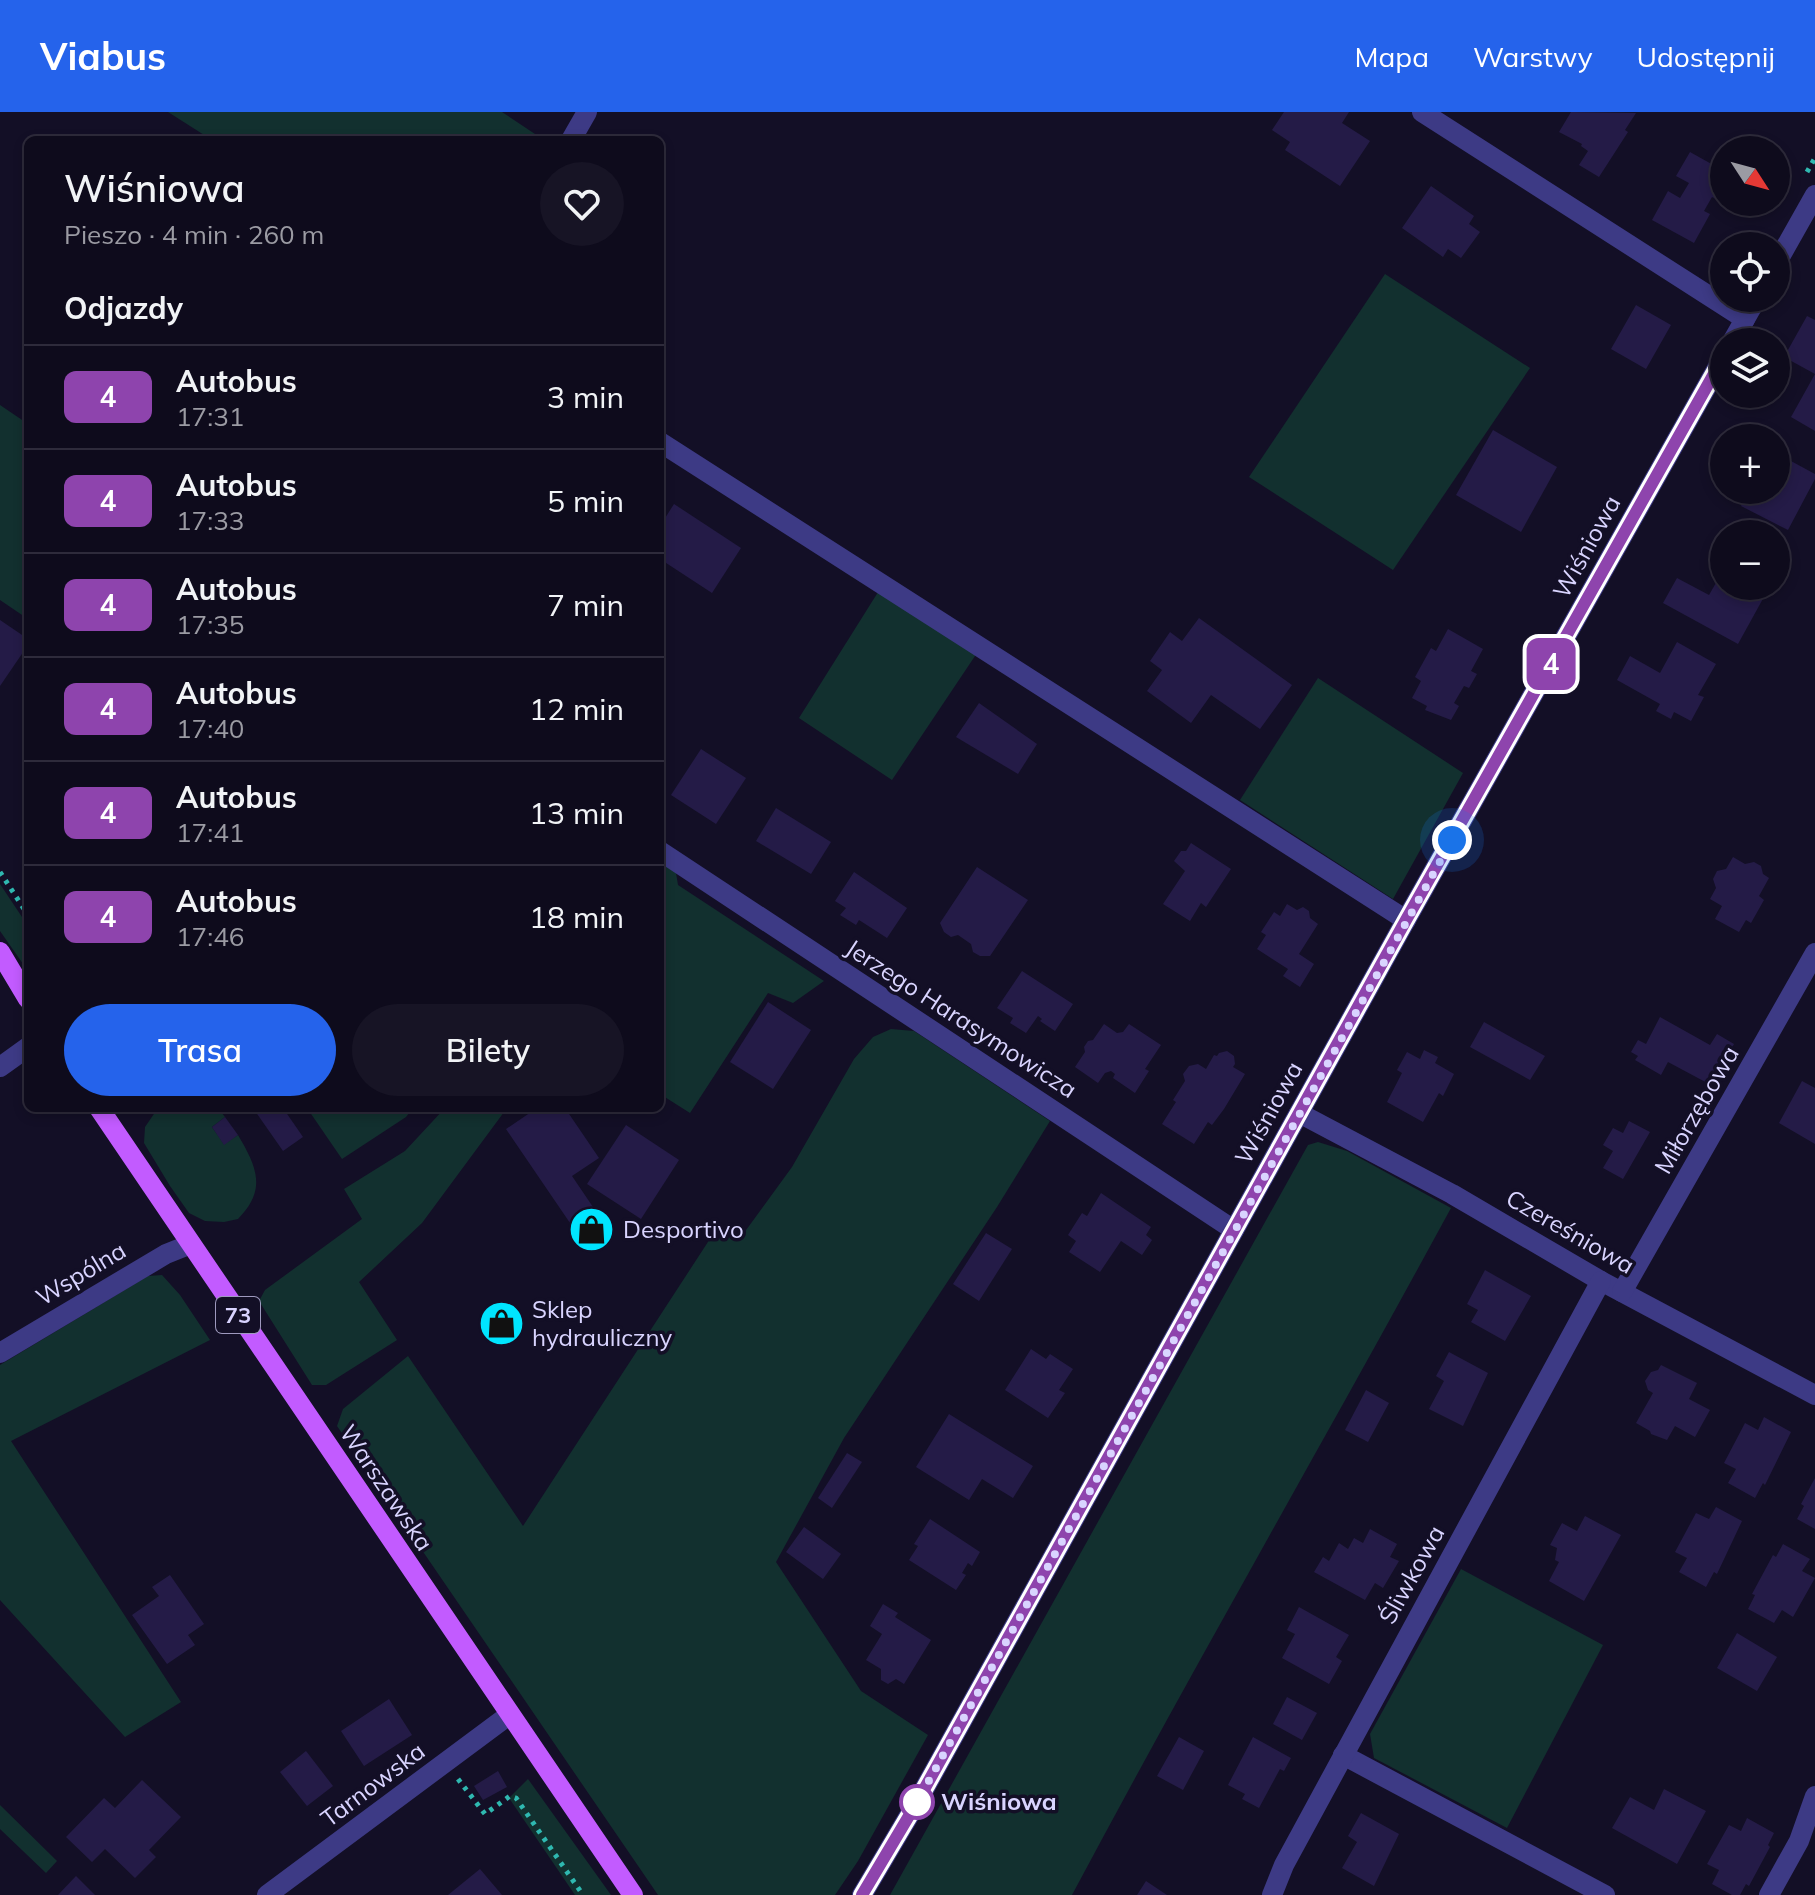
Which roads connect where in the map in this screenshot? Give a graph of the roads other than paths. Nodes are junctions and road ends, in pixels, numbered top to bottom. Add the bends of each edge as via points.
1 (587, 112) edge
2 (1422, 112) edge
3 (573, 136) edge
4 (1815, 195) edge
5 (1790, 239) edge
6 (1749, 312) edge
7 (1745, 319) junction
8 (1740, 328) edge
9 (1710, 381) edge
10 (664, 445) edge
11 (664, 854) edge
12 (1406, 920) junction
13 (0, 952) edge
14 (1815, 953) edge
15 (0, 979) edge
16 (24, 992) edge
17 (24, 1006) edge
18 (24, 1050) edge
19 (0, 1067) edge
20 (102, 1112) edge
21 (1299, 1113) junction
22 (1234, 1230) junction
23 (191, 1244) junction
24 (1601, 1281) junction
25 (1622, 1292) junction
26 (0, 1353) edge
27 (1815, 1395) edge
28 (509, 1715) junction
29 (1343, 1755) junction
30 (1815, 1796) edge
31 (267, 1895) edge
32 (633, 1895) edge
33 (862, 1895) edge
34 (1272, 1895) edge
35 (1605, 1895) edge
36 (1769, 1895) edge

1 - 3 street
2 - 7 street
4 - 5 street
6 - 7 street
7 - 8 street
9 - 12 street, Wiśniowa
10 - 12 street
11 - 22 street, Jerzego Harasymowicza
12 - 21 street, Wiśniowa
13 - 16 main road
14 - 25 street, Miłorzębowa
15 - 17 main road
18 - 19 street
20 - 23 main road, Warszawska / 73
21 - 22 street, Wiśniowa
21 - 24 street, Czereśniowa
22 - 33 street, Wiśniowa
23 - 26 street, Wspólna
23 - 28 main road, Warszawska / 73
24 - 25 street, Czereśniowa
24 - 29 street, Śliwkowa
25 - 27 street, Czereśniowa
28 - 31 street, Tarnowska
28 - 32 main road, Warszawska / 73
29 - 34 street, Śliwkowa
29 - 35 street
30 - 36 street via 1799,1841

